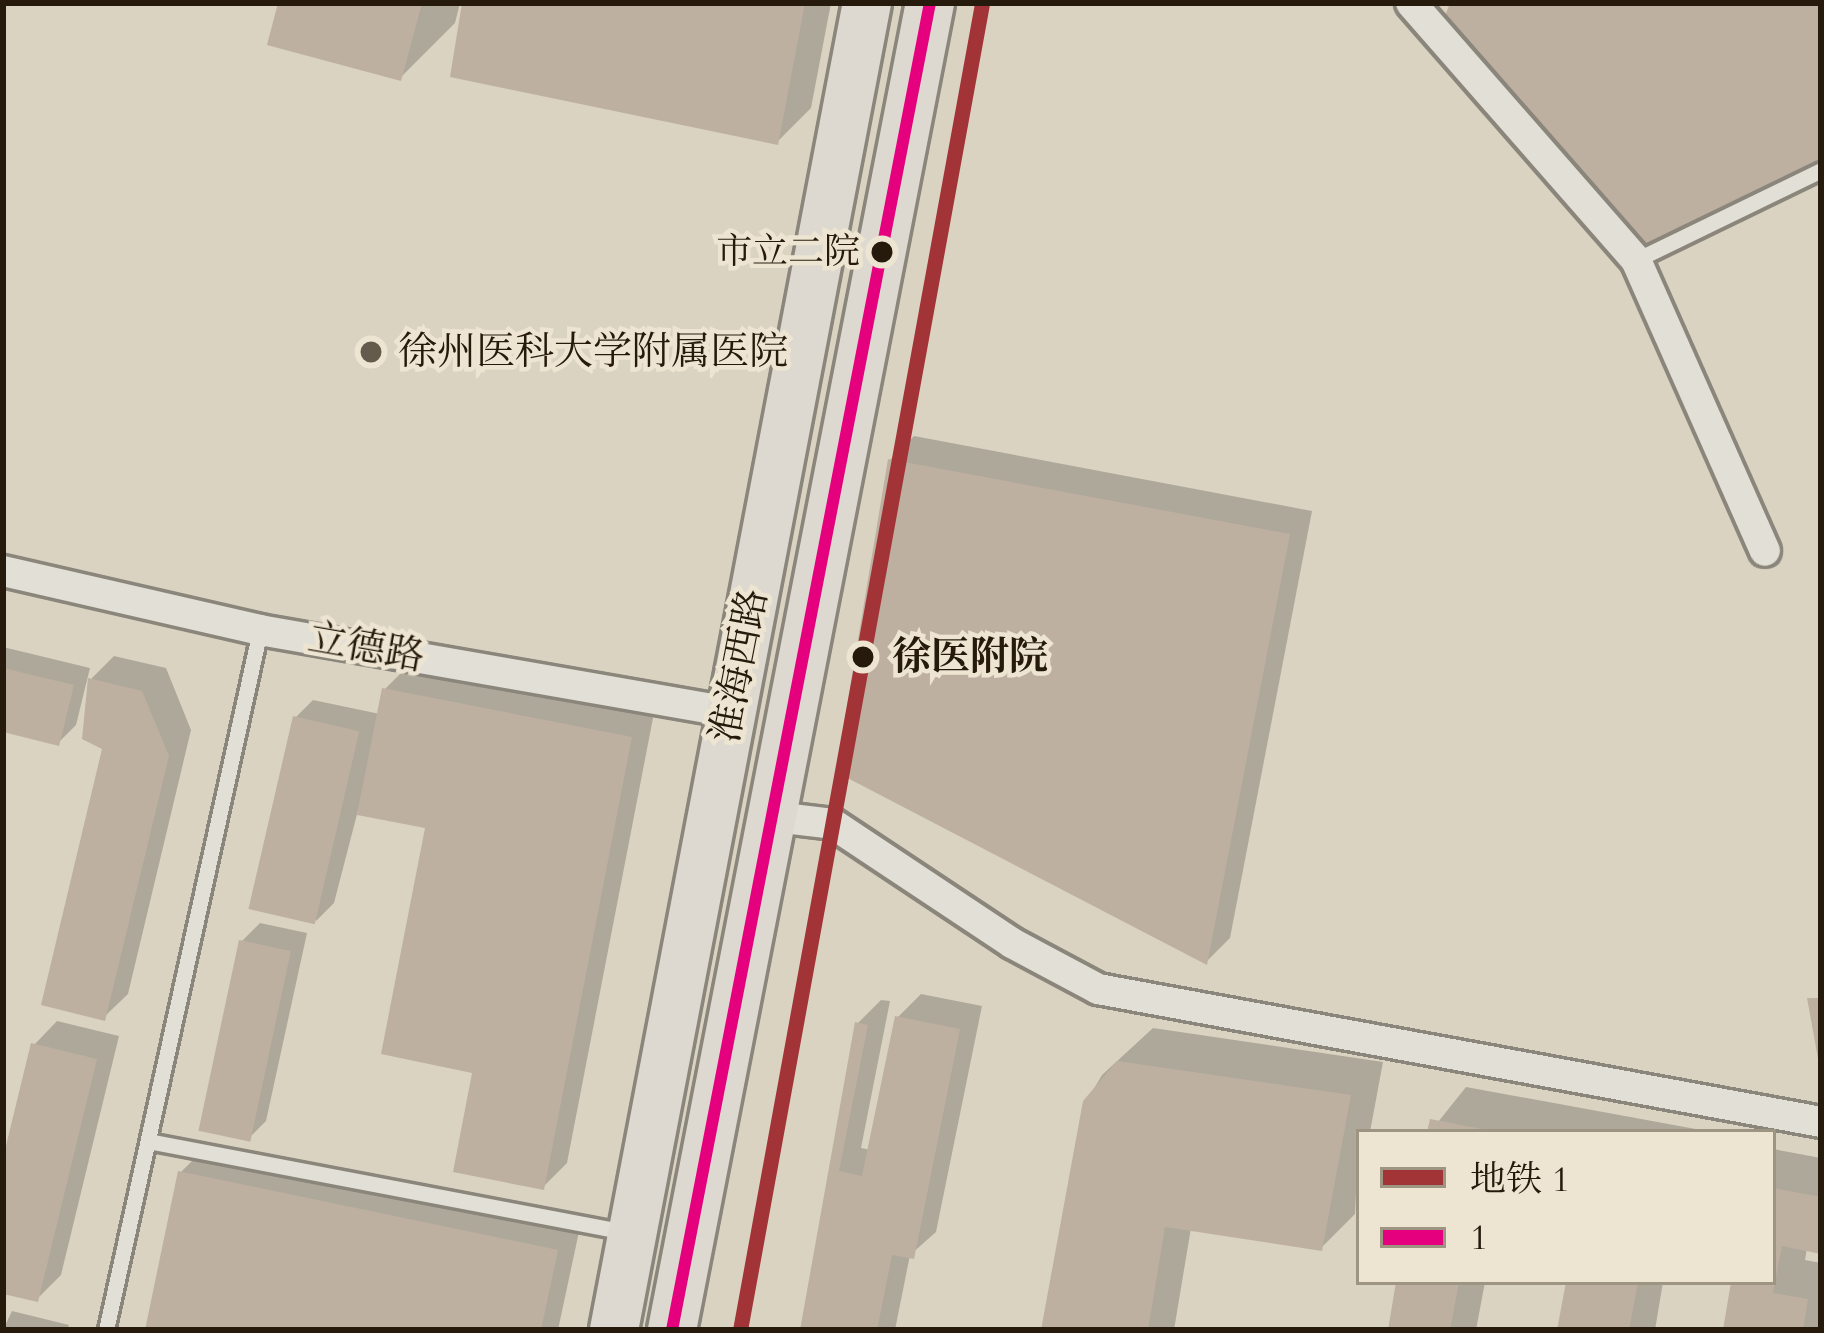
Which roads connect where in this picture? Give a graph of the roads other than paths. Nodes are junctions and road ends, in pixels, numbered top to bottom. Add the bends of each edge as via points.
1 (867, 3) edge
2 (930, 3) edge
3 (1411, 3) edge
4 (1821, 170) edge
5 (1636, 260) junction
6 (1766, 551) dead end
7 (3, 571) edge
8 (260, 630) junction
9 (732, 712) junction
10 (767, 816) junction
11 (1821, 1122) edge
12 (148, 1141) junction
13 (632, 1233) junction
14 (106, 1330) edge
15 (614, 1330) edge
16 (672, 1330) edge

1 - 9 main road, 淮海西路
2 - 10 main road, 淮海西路
3 - 5 street
4 - 5 lane
5 - 6 street
7 - 8 street, 立德路
8 - 9 street, 立德路
8 - 12 lane
9 - 13 main road, 淮海西路
10 - 11 street via 833,824 1012,943 1098,989
10 - 16 main road, 淮海西路
12 - 13 lane
12 - 14 lane
13 - 15 main road, 淮海西路

